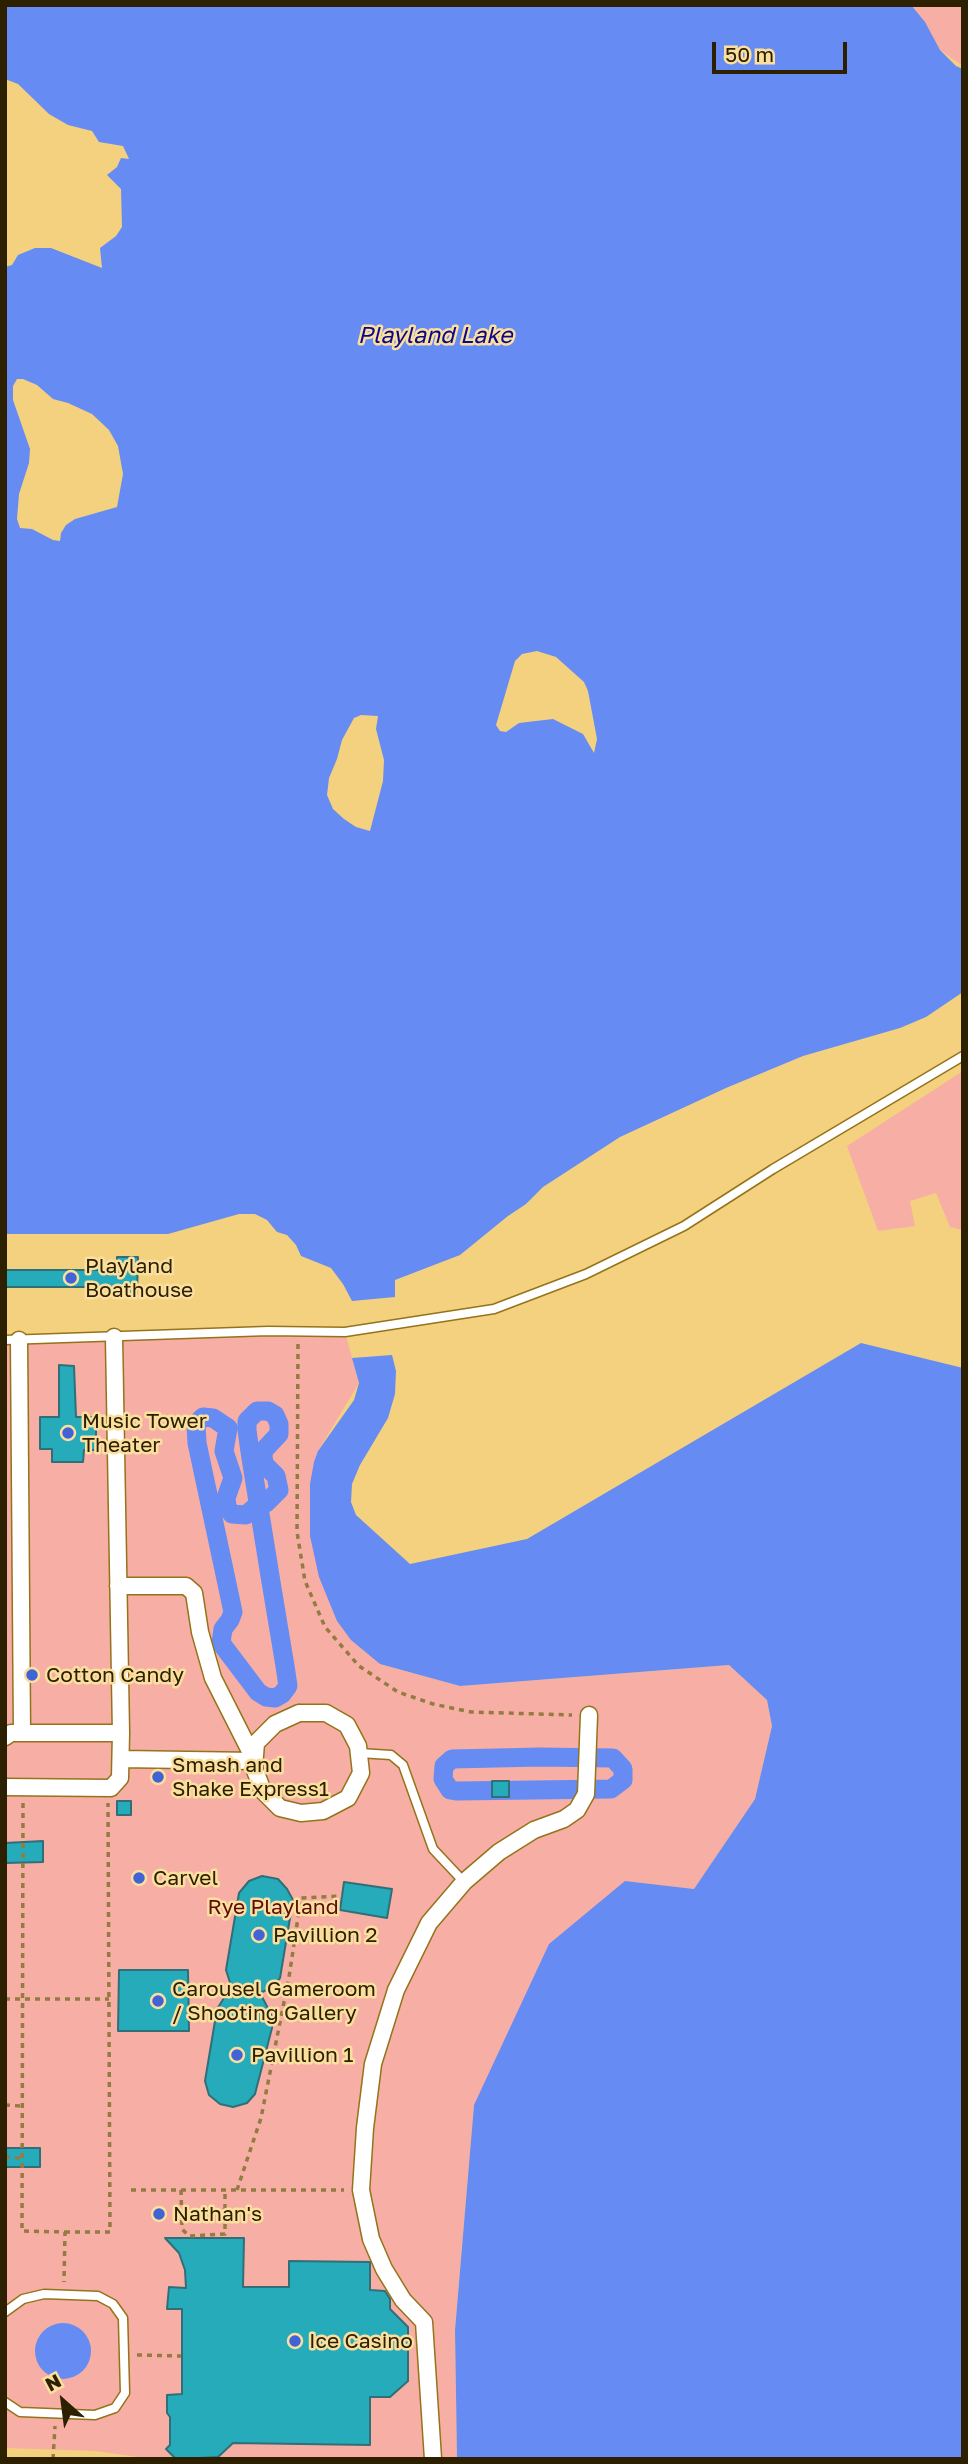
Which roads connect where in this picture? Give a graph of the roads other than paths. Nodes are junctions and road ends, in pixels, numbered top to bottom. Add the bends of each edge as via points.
1 (963, 1056) edge
2 (114, 1337) junction
3 (12, 1340) edge
4 (118, 1586) junction
5 (589, 1715) road end
6 (22, 1733) junction
7 (121, 1733) junction
8 (5, 1737) edge
9 (359, 1753) junction
10 (121, 1759) junction
11 (255, 1761) junction
12 (5, 1787) edge
13 (464, 1882) junction
14 (5, 2312) edge
15 (5, 2402) edge
16 (433, 2459) edge

1 - 2 lane via 684,1226 586,1274 494,1309 345,1332
2 - 3 lane
2 - 4 street
3 - 6 street
4 - 7 street
4 - 11 street via 186,1586 194,1593 213,1678
5 - 13 street via 586,1794 577,1810 499,1852
6 - 7 street
6 - 8 street
7 - 10 street
9 - 11 street via 347,1725 326,1713 299,1713 275,1724 256,1743
9 - 11 street via 361,1773 348,1798 323,1811 301,1813 281,1808 263,1791
9 - 13 lane via 391,1755 403,1765 433,1849
10 - 11 street
10 - 12 street via 120,1778 111,1788
13 - 16 street via 429,1923 396,1990 373,2064 360,2190 371,2239 384,2269 403,2300 424,2322
14 - 15 lane via 23,2299 44,2294 97,2296 113,2304 123,2318 125,2393 115,2408 95,2415 20,2412

